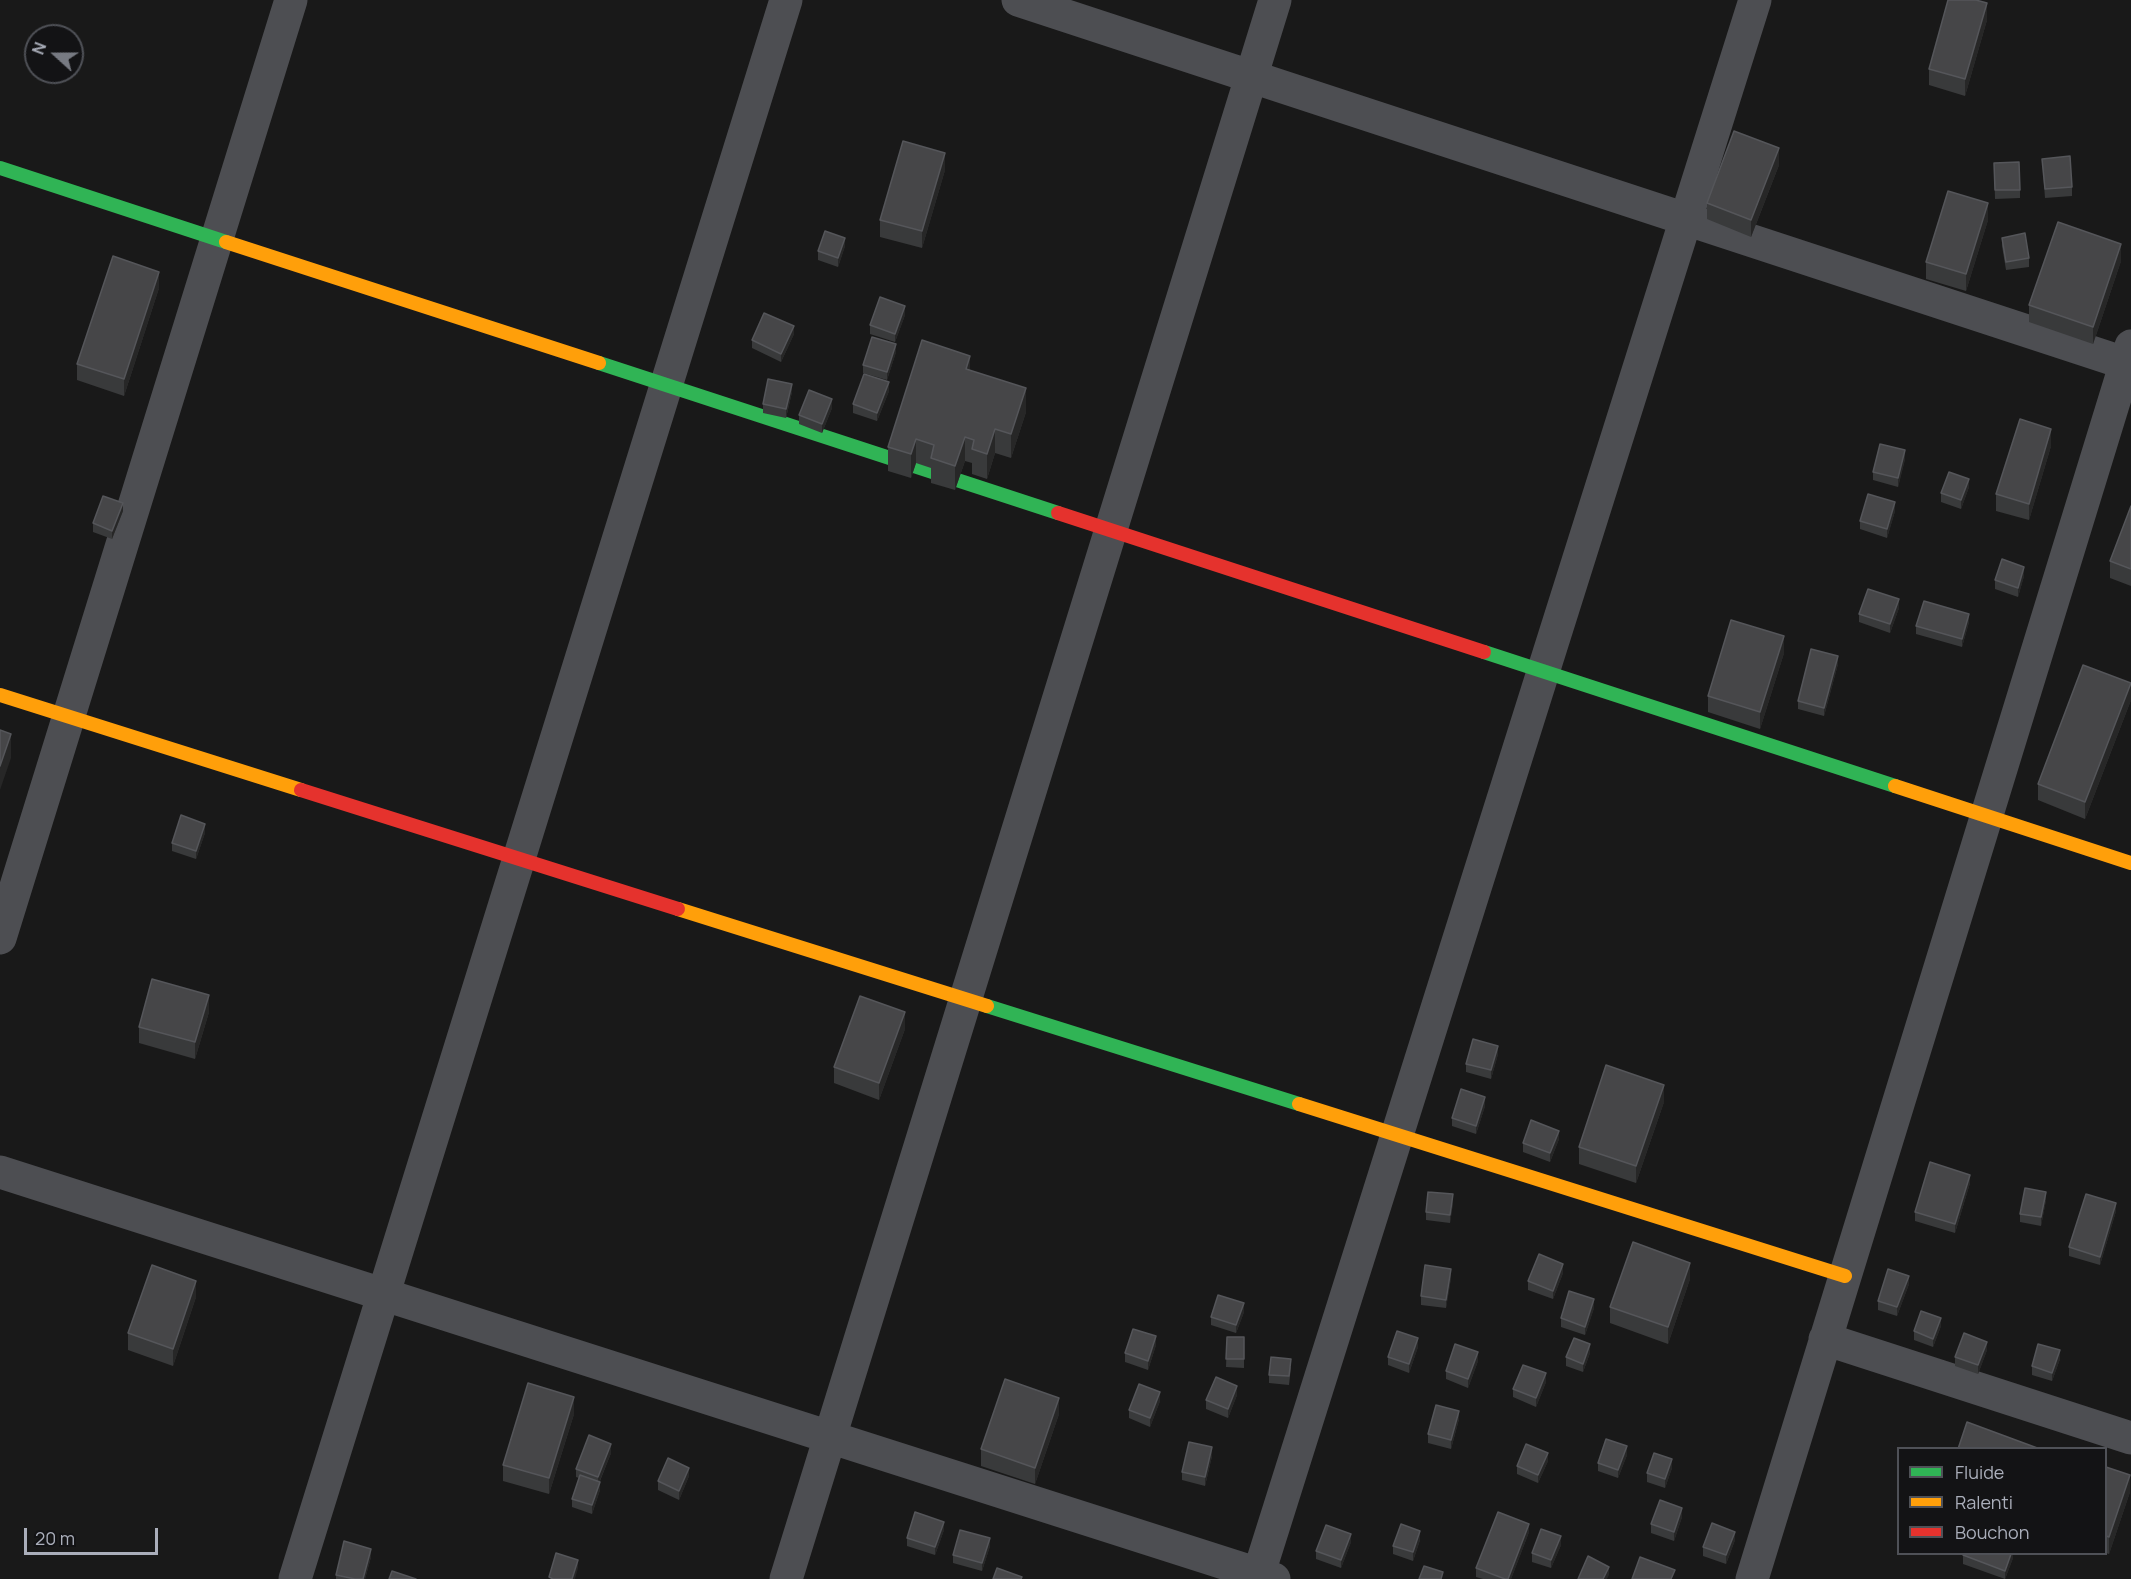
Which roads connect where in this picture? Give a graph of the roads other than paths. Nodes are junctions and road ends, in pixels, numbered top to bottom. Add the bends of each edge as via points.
1 (291, 0) edge
2 (786, 0) edge
3 (1017, 0) edge
4 (1275, 0) edge
5 (1755, 0) edge
6 (1251, 77) junction
7 (0, 168) edge
8 (1686, 219) junction
9 (216, 238) junction
10 (2129, 358) edge
11 (667, 385) junction
12 (1111, 530) junction
13 (1543, 672) junction
14 (0, 694) edge
15 (69, 716) junction
16 (1986, 816) junction
17 (520, 858) junction
18 (2131, 864) edge
19 (0, 938) edge
20 (966, 999) junction
21 (1397, 1135) junction
22 (0, 1172) edge
23 (1845, 1276) junction
24 (384, 1294) junction
25 (1825, 1339) junction
26 (830, 1437) junction
27 (2131, 1438) edge
28 (1263, 1577) edge
29 (295, 1579) edge
30 (786, 1579) edge
31 (1752, 1579) edge

1 - 9 street
2 - 11 street
3 - 6 street
4 - 6 street
5 - 8 street
6 - 8 street
6 - 12 street
7 - 9 street
8 - 10 street
8 - 13 street
9 - 11 street
9 - 15 street
10 - 16 street
11 - 12 street
11 - 17 street
12 - 13 street
12 - 20 street
13 - 16 street
13 - 21 street
14 - 15 street
15 - 17 street
15 - 19 street
16 - 18 street
16 - 23 street
17 - 20 street
17 - 24 street
20 - 21 street
20 - 26 street
21 - 23 street
21 - 28 street
22 - 24 street
23 - 25 street
24 - 26 street
24 - 29 street
25 - 27 street
25 - 31 street
26 - 28 street
26 - 30 street

